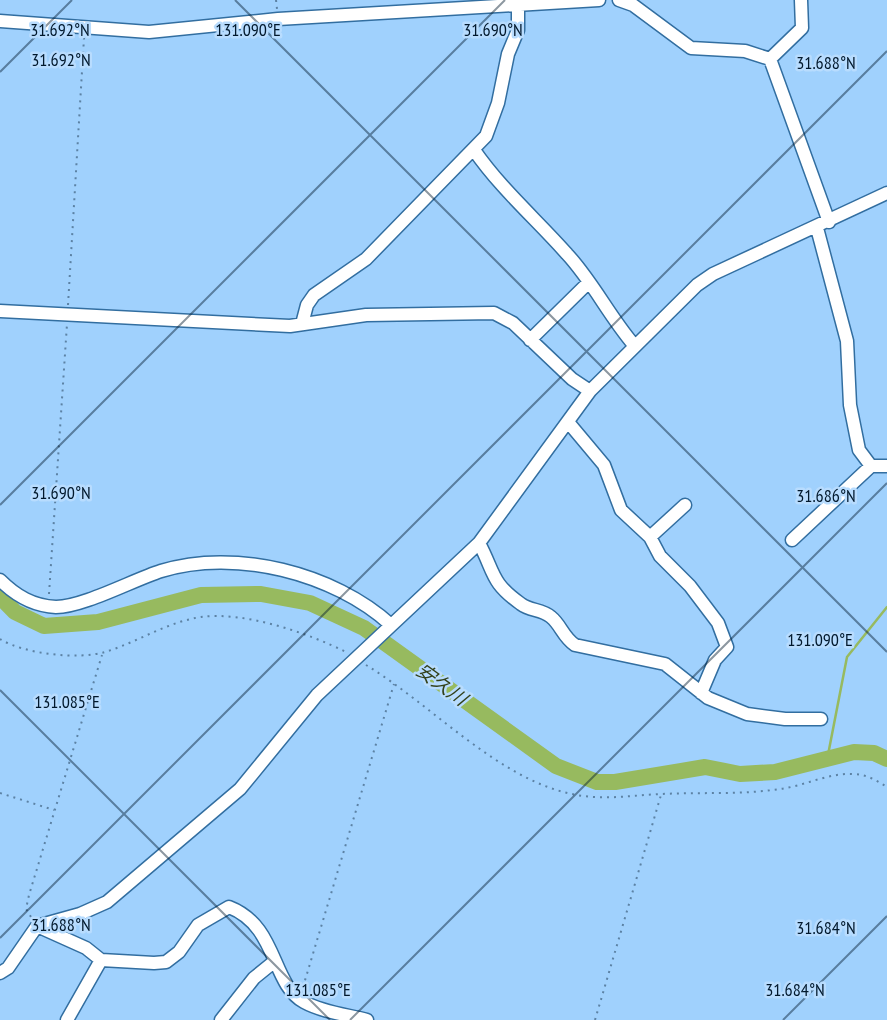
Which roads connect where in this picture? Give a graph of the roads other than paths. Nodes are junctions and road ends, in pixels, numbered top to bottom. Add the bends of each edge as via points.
1 (599, 0) edge
2 (619, 0) edge
3 (801, 0) edge
4 (518, 3) edge
5 (0, 21) edge
6 (770, 59) junction
7 (474, 150) junction
8 (887, 193) edge
9 (823, 225) junction
10 (589, 282) junction
11 (0, 311) edge
12 (302, 324) junction
13 (530, 340) junction
14 (634, 345) junction
15 (590, 391) junction
16 (568, 422) junction
17 (871, 466) junction
18 (887, 466) edge
19 (685, 505) dead end
20 (650, 537) junction
21 (792, 540) dead end
22 (479, 543) junction
23 (0, 580) edge
24 (391, 625) junction
25 (701, 693) junction
26 (821, 719) dead end
27 (37, 926) junction
28 (101, 960) junction
29 (275, 961) junction
30 (0, 973) edge
31 (67, 1020) edge
32 (220, 1020) edge
33 (367, 1020) edge

1 - 4 street
2 - 6 street via 633,5 691,48 745,51
3 - 6 street via 802,28
4 - 5 street via 149,32
4 - 7 street via 518,30 498,103 486,136
6 - 9 street
7 - 10 street
7 - 12 street via 366,259 314,295
8 - 9 street
9 - 14 street via 713,274
9 - 17 street via 847,341 850,405 859,450
10 - 13 street
10 - 14 street
11 - 12 street
12 - 13 street via 366,315 494,313
13 - 15 street
14 - 15 street
15 - 16 street
16 - 20 street via 604,465 621,510
16 - 22 street
17 - 18 street
17 - 21 street
19 - 20 street
20 - 25 street via 660,556 690,586 724,633 727,647 715,660
22 - 24 street
22 - 25 street via 495,582 524,607 554,619 575,645 665,664
23 - 24 street via 36,605 49,606 180,566 228,562 283,569 312,579
24 - 27 street via 317,695 240,789 192,832 107,902
25 - 26 street via 747,714
27 - 28 street via 86,948
27 - 30 street
28 - 29 street via 166,961 179,952 198,925 229,907 240,911 268,939
28 - 31 street
29 - 32 street via 254,978
29 - 33 street via 304,1002

